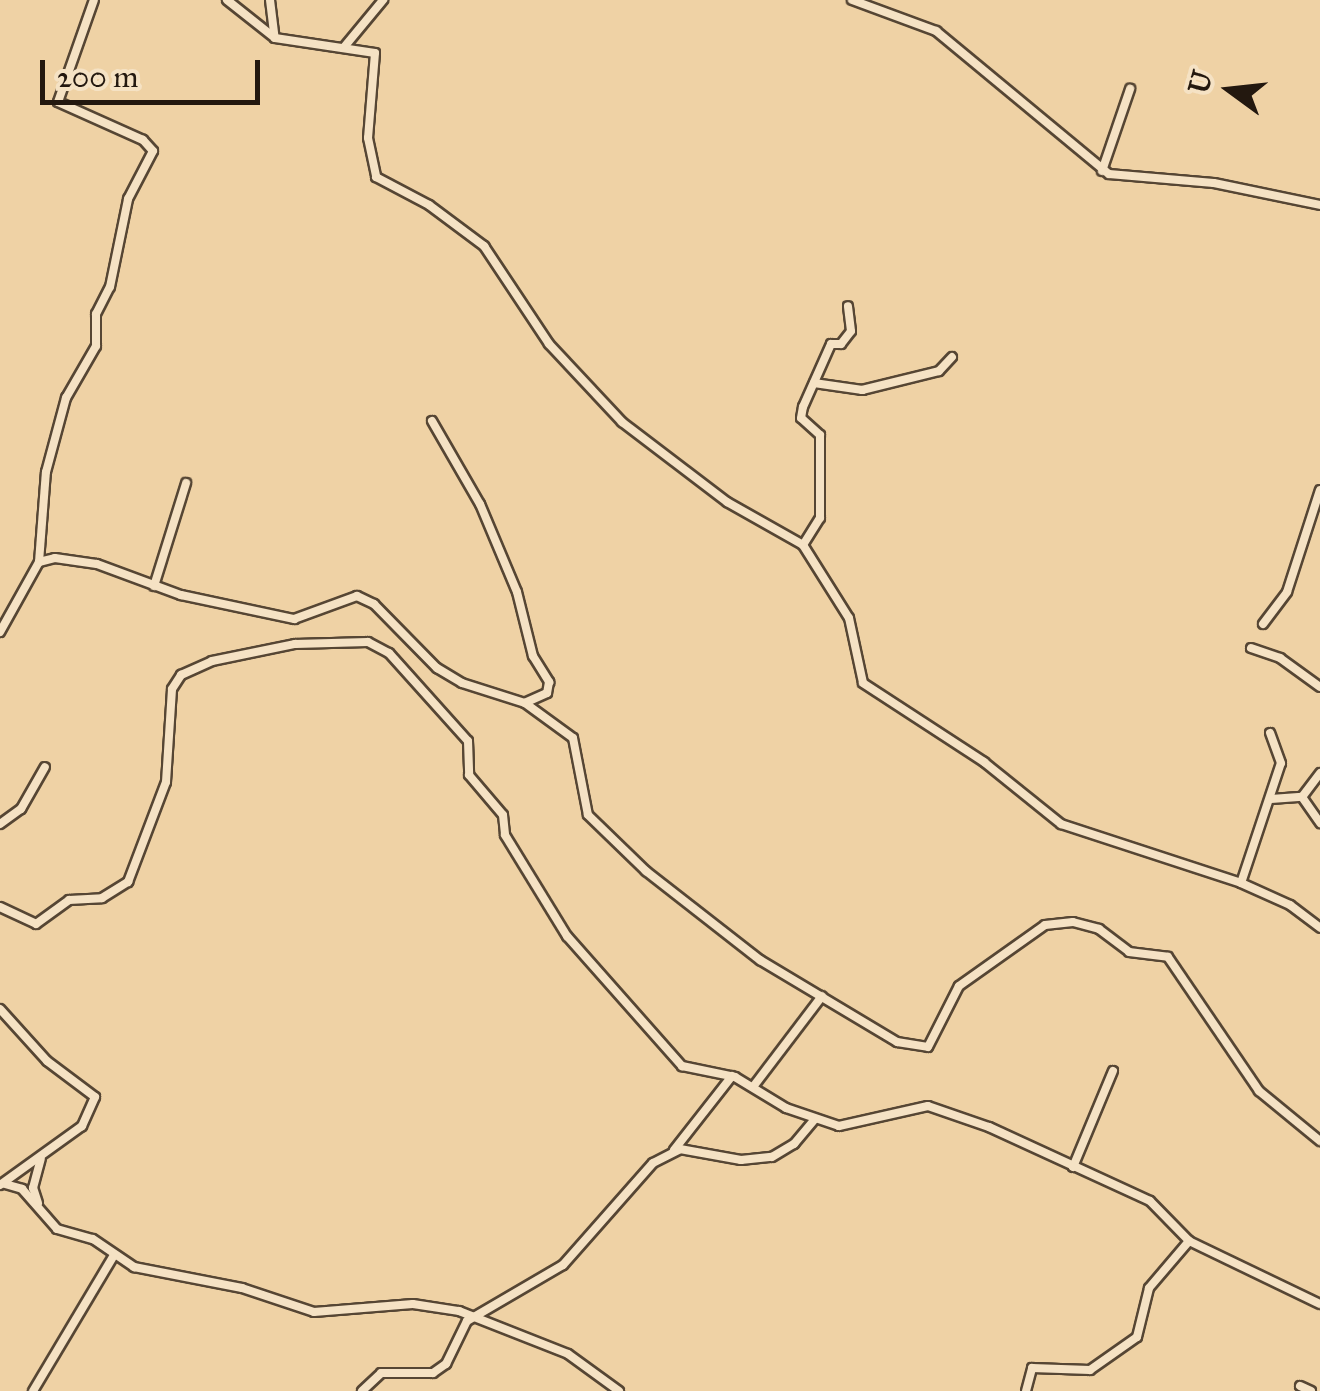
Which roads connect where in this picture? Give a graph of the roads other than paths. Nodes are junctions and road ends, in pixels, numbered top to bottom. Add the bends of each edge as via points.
1 (94, 0) edge
2 (228, 0) edge
3 (270, 0) edge
4 (383, 0) edge
5 (852, 0) edge
6 (275, 38) junction
7 (345, 46) junction
8 (1130, 89) dead end
9 (1102, 171) junction
10 (1320, 205) edge
11 (848, 306) dead end
12 (952, 357) dead end
13 (814, 384) junction
14 (432, 421) dead end
15 (186, 483) dead end
16 (1320, 490) edge
17 (804, 545) junction
18 (39, 562) junction
19 (154, 586) junction
20 (309, 617) junction
21 (1264, 624) dead end
22 (0, 632) edge
23 (312, 641) junction
24 (1251, 648) dead end
25 (1320, 687) edge
26 (525, 704) junction
27 (1270, 733) dead end
28 (45, 767) dead end
29 (1320, 773) edge
30 (1302, 797) junction
31 (1271, 799) junction
32 (1320, 822) edge
33 (0, 824) edge
34 (1241, 883) junction
35 (0, 907) edge
36 (1320, 928) edge
37 (822, 996) junction
38 (0, 1010) edge
39 (1113, 1071) dead end
40 (732, 1076) junction
41 (753, 1087) junction
42 (814, 1120) junction
43 (1320, 1141) edge
44 (674, 1150) junction
45 (42, 1157) junction
46 (1073, 1167) junction
47 (2, 1184) edge
48 (42, 1212) junction
49 (1189, 1241) junction
50 (114, 1255) junction
51 (1320, 1304) edge
52 (473, 1316) junction
53 (1300, 1386) dead end
54 (34, 1391) edge
55 (362, 1391) edge
56 (618, 1391) edge
57 (1026, 1391) edge
58 (1311, 1391) edge

1 - 18 street via 58,102 143,140 153,152 128,199 110,287 96,314 96,346 66,398 46,472
2 - 6 street
3 - 6 street
4 - 7 street
5 - 9 street via 936,31
6 - 7 street
7 - 17 street via 379,59 368,138 376,177 484,246 548,344 622,422 727,502
8 - 9 street
9 - 10 street via 1136,181 1214,183
11 - 13 street via 850,331 841,344 831,344
12 - 13 street via 939,371 862,390
13 - 17 street via 801,418 819,431 820,518
14 - 26 street via 480,504 517,592 533,656 549,682 547,693
15 - 19 street
16 - 21 street via 1287,592
17 - 34 street via 849,618 863,683 984,762 1061,824
18 - 19 street via 97,564
18 - 22 street
19 - 20 street via 276,616
20 - 23 street
20 - 26 street via 357,596 449,676
23 - 35 street via 212,662 175,680 166,782 128,882 102,898 69,900 36,924
23 - 40 street via 347,639 389,653 468,742 470,774 503,815 505,835 595,972 668,1055 696,1072
24 - 25 street via 1280,658
26 - 37 street via 579,748 584,803 598,828 760,960
27 - 31 street via 1281,764
28 - 33 street via 21,810
29 - 30 street
30 - 31 street
30 - 32 street
31 - 34 street
34 - 36 street via 1290,905
37 - 41 street
37 - 43 street via 908,1048 928,1047 959,986 996,955 1057,921 1098,929 1129,952 1168,957 1259,1092
38 - 45 street via 47,1061 96,1097 82,1126
39 - 46 street
40 - 41 street
40 - 44 street
41 - 42 street
42 - 44 street via 772,1157 741,1160
42 - 46 street via 855,1124 928,1106
44 - 52 street via 639,1175 563,1265
45 - 47 street
45 - 48 street via 33,1188
46 - 49 street via 1161,1208
47 - 48 street via 19,1186
48 - 50 street via 57,1229 93,1239
49 - 51 street
49 - 57 street via 1149,1288 1138,1336 1090,1370 1036,1366
50 - 52 street via 134,1267 242,1288 314,1312 424,1304
50 - 54 street
52 - 55 street via 446,1364 433,1372 381,1374
52 - 56 street via 568,1354
53 - 58 street

